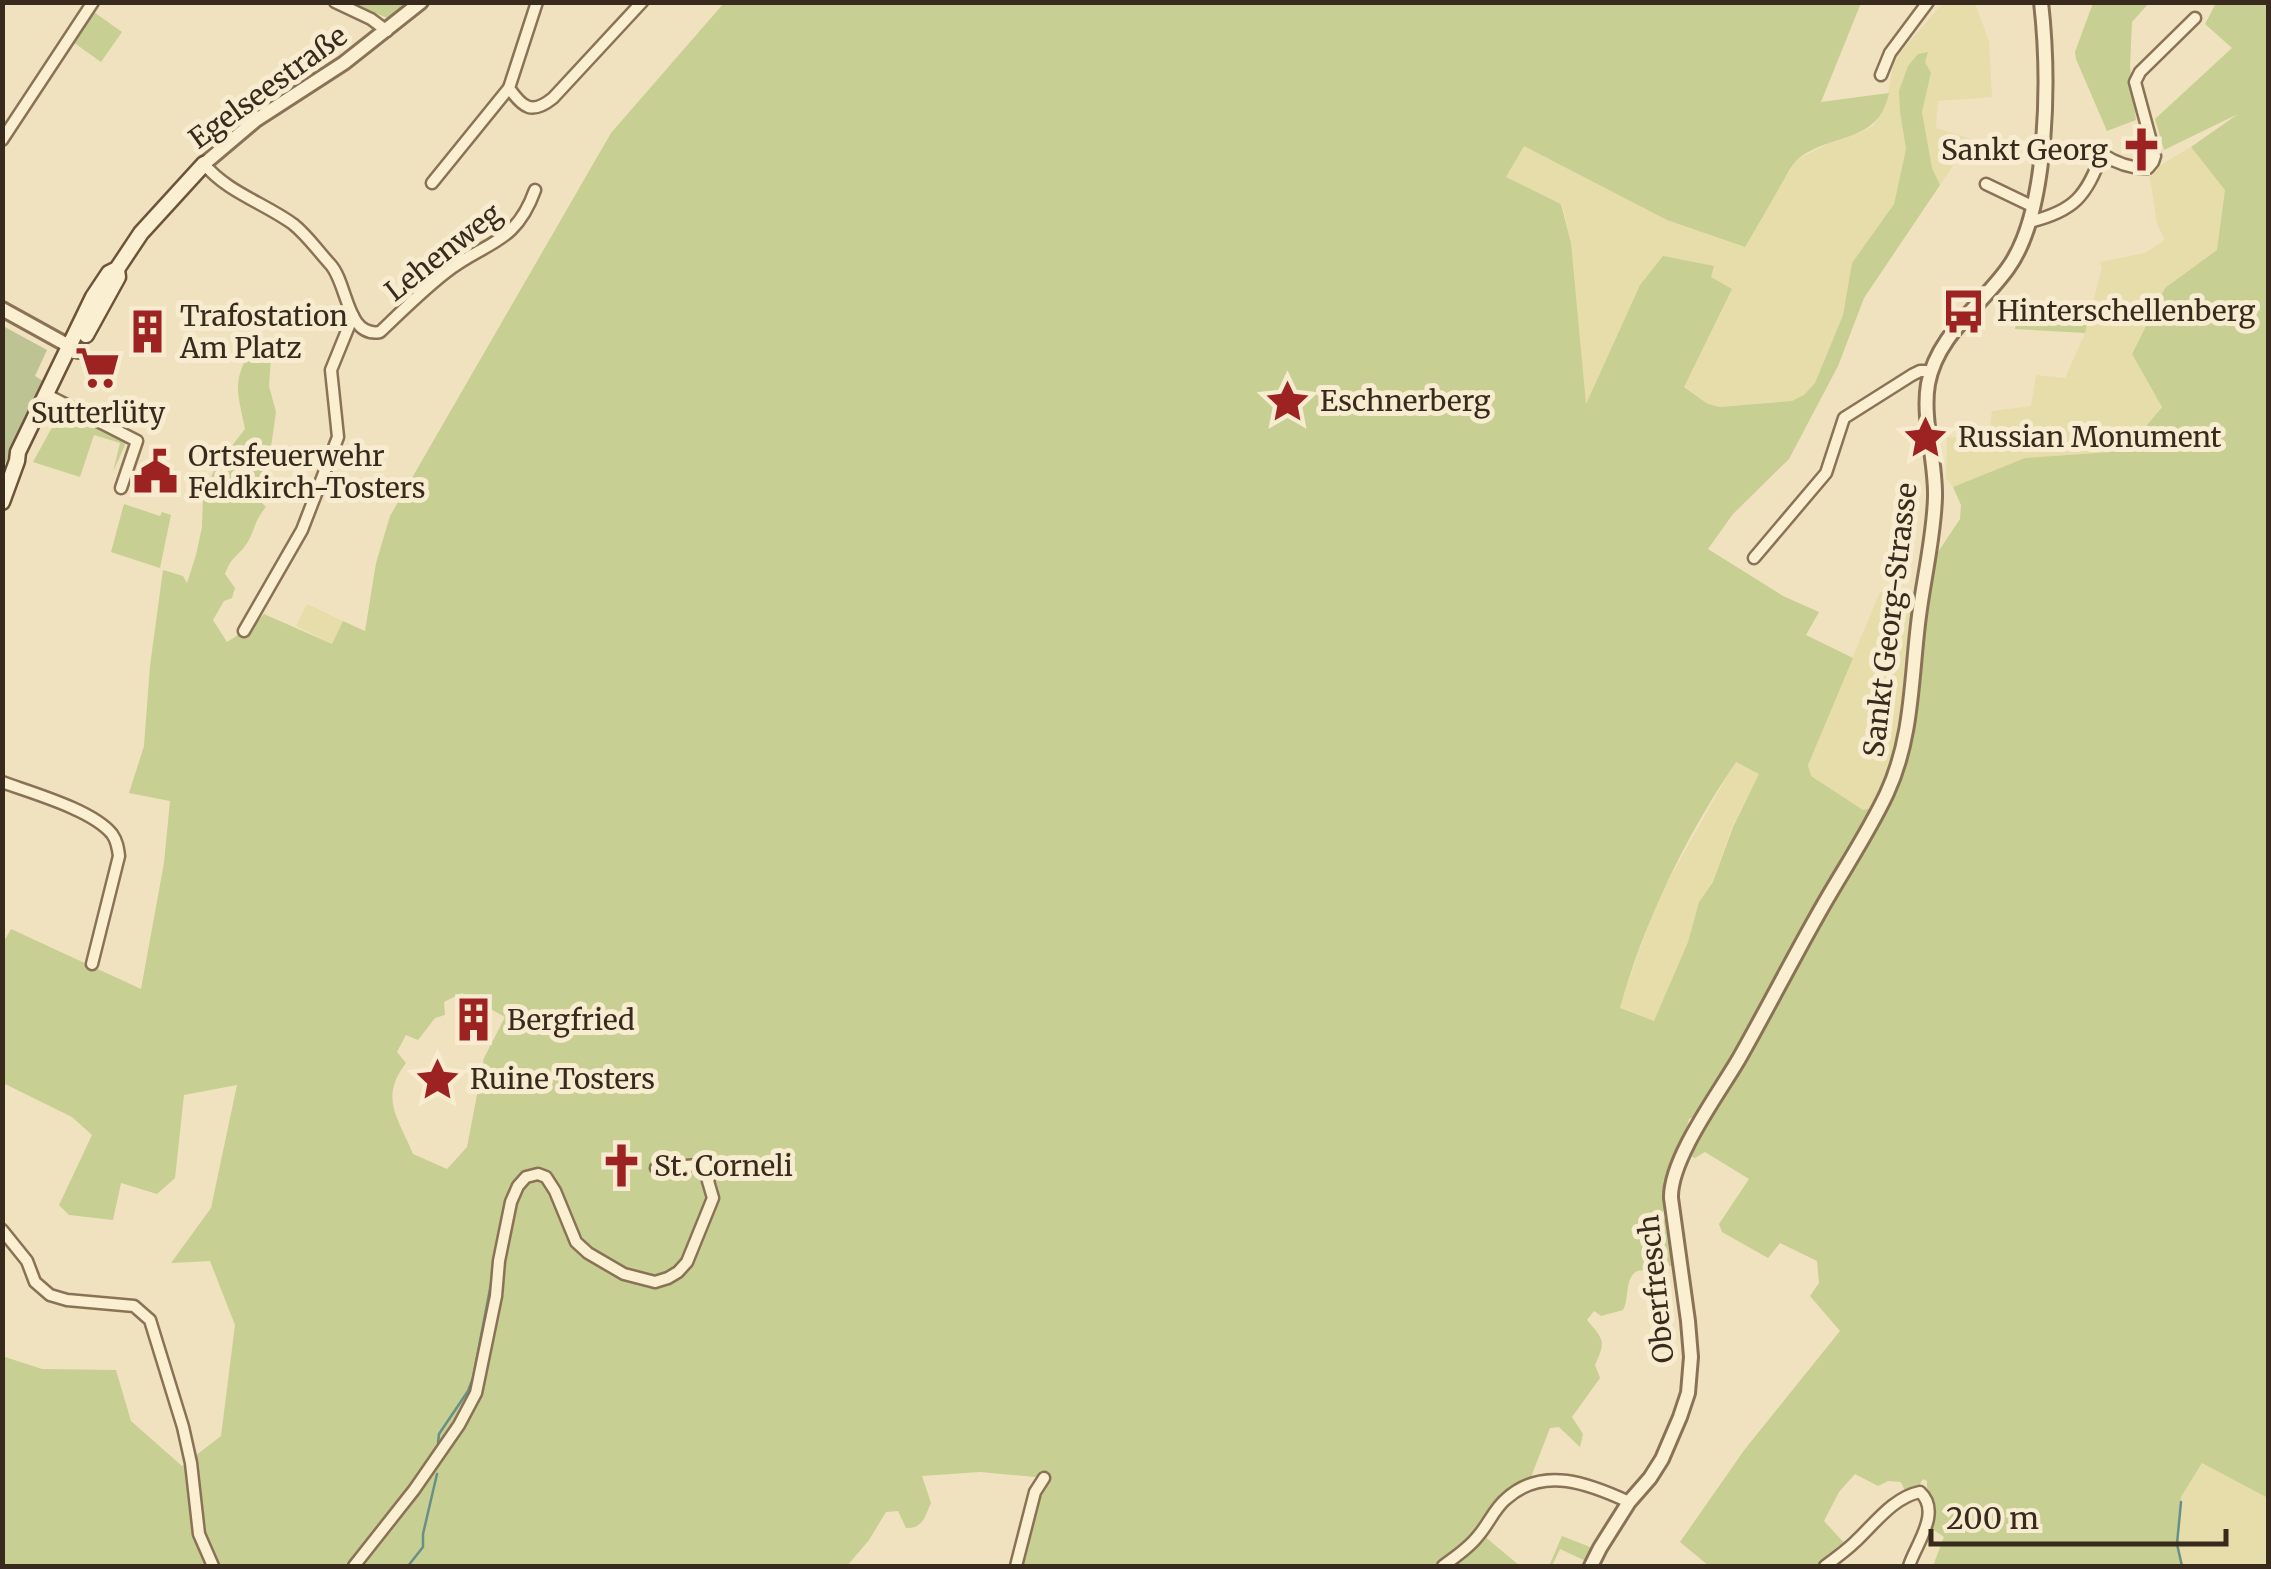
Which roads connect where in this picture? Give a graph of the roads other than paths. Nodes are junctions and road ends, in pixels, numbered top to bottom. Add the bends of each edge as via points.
1 (93, 2) edge
2 (335, 2) edge
3 (421, 2) edge
4 (537, 2) edge
5 (642, 2) edge
6 (1928, 2) edge
7 (2041, 2) edge
8 (2196, 18) dead end
9 (388, 31) junction
10 (1881, 75) dead end
11 (509, 88) junction
12 (2, 140) edge
13 (204, 164) junction
14 (432, 183) dead end
15 (1986, 184) dead end
16 (535, 190) dead end
17 (2034, 207) junction
18 (2029, 222) junction
19 (2, 310) edge
20 (353, 316) junction
21 (74, 349) junction
22 (1931, 371) junction
23 (51, 397) junction
24 (121, 488) dead end
25 (2, 502) edge
26 (1754, 558) dead end
27 (244, 631) dead end
28 (2, 782) edge
29 (92, 964) dead end
30 (1709, 1109) joint
31 (656, 1168) dead end
32 (2, 1230) edge
33 (1044, 1478) dead end
34 (1630, 1502) junction
35 (212, 1566) edge
36 (354, 1566) edge
37 (1016, 1566) edge
38 (1443, 1566) edge
39 (1591, 1566) edge
40 (1825, 1566) edge
41 (1909, 1566) edge

1 - 12 street
2 - 9 street
3 - 9 street, Egelseestraße
4 - 11 street
5 - 11 street via 545,105 526,107
6 - 10 street
7 - 17 street, Sankt Georg-Strasse via 2044,107
8 - 18 street via 2135,82 2153,162 2137,168 2102,154 2074,204
9 - 13 street, Egelseestraße via 256,120
11 - 14 street
13 - 20 street, Lehenweg via 294,226 335,269
13 - 21 main road, Egelseestraße via 141,232
15 - 17 street
16 - 20 street, Lehenweg via 514,229 444,274 380,332 360,328
17 - 18 street, Sankt Georg-Strasse
18 - 22 street, Sankt Georg-Strasse via 2008,269 1942,346
19 - 21 street
20 - 27 street via 331,370 338,437 302,530
21 - 23 main road, Egelseestraße
22 - 26 street via 1912,374 1844,418 1826,474
22 - 30 street, Sankt Georg-Strasse via 1927,404 1935,501 1900,763
23 - 24 street via 138,440
23 - 25 main road, Egelseestraße
28 - 29 street via 84,814 118,844
30 - 34 street, Oberfresch via 1671,1189 1691,1357 1688,1393 1662,1459
31 - 36 street via 714,1164 708,1180 712,1198 686,1262 655,1282 624,1274 576,1242 546,1176 532,1174 518,1186 476,1393 414,1490
32 - 35 street via 50,1295 134,1306 150,1320 183,1427 199,1534
33 - 37 street
34 - 38 street via 1570,1480 1527,1485 1500,1504 1472,1544
34 - 39 street, Oberfresch
40 - 41 street via 1888,1510 1920,1492 1930,1514

